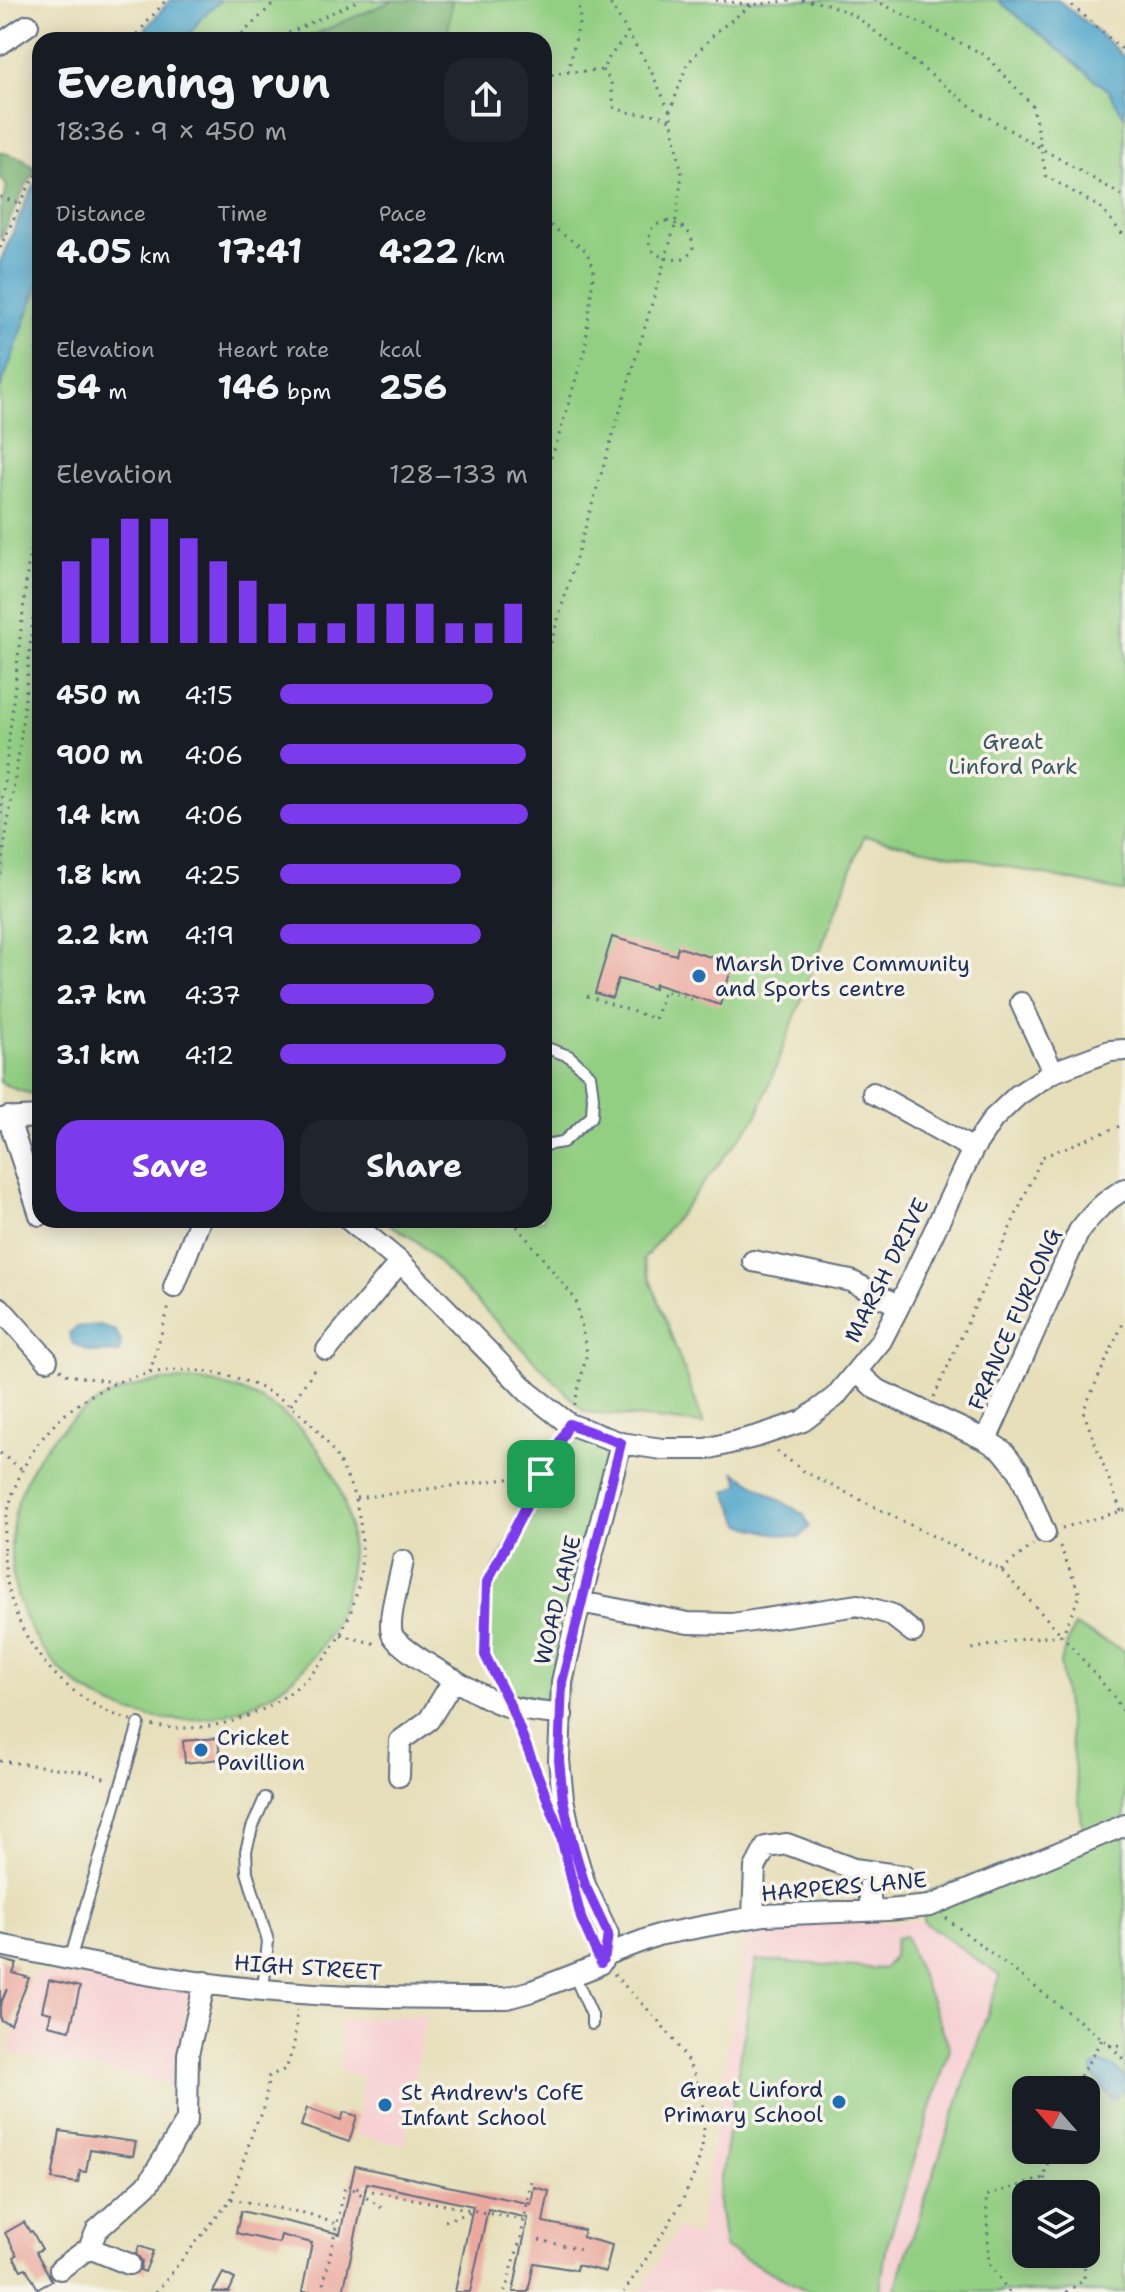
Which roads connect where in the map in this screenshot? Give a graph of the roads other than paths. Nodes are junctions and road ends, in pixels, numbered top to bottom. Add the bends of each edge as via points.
1 (28, 25) dead end
2 (0, 44) edge
3 (1021, 1003) dead end
4 (552, 1050) edge
5 (1125, 1050) edge
6 (1053, 1072) junction
7 (873, 1093) dead end
8 (32, 1117) edge
9 (4, 1118) edge
10 (552, 1144) edge
11 (973, 1149) junction
12 (1125, 1189) edge
13 (32, 1195) edge
14 (197, 1228) edge
15 (359, 1228) edge
16 (753, 1261) dead end
17 (400, 1262) junction
18 (174, 1287) road end
19 (899, 1306) junction
20 (0, 1308) edge
21 (327, 1350) road end
22 (47, 1360) road end
23 (857, 1372) junction
24 (986, 1440) junction
25 (621, 1443) junction
26 (1052, 1538) road end
27 (403, 1561) dead end
28 (580, 1602) junction
29 (913, 1632) dead end
30 (454, 1679) junction
31 (562, 1715) junction
32 (139, 1724) road end
33 (399, 1776) dead end
34 (265, 1798) dead end
35 (1125, 1825) edge
36 (870, 1872) junction
37 (904, 1876) dead end
38 (870, 1911) junction
39 (753, 1917) junction
40 (0, 1945) edge
41 (603, 1959) junction
42 (70, 1960) junction
43 (574, 1975) junction
44 (205, 1982) junction
45 (263, 1990) junction
46 (592, 2024) dead end
47 (89, 2248) junction
48 (129, 2264) dead end
49 (60, 2269) dead end

1 - 2 street
3 - 6 street
4 - 10 lane via 569,1056 590,1075 593,1097 592,1116 563,1142
5 - 6 street, MARSH DRIVE
6 - 11 street, MARSH DRIVE via 993,1119
7 - 11 street
8 - 9 street
9 - 13 street
11 - 19 street, MARSH DRIVE
12 - 24 street, FRANCE FURLONG via 1094,1211 1079,1231
14 - 18 street
15 - 17 street, MARSH DRIVE
16 - 19 street via 851,1281
17 - 21 street
17 - 25 street, MARSH DRIVE via 528,1392 569,1424
19 - 23 street, MARSH DRIVE
20 - 22 street
23 - 24 street, FRANCE FURLONG via 876,1389
23 - 25 street, MARSH DRIVE via 803,1421 758,1436 706,1449
24 - 26 street, FRANCE FURLONG via 1019,1471
25 - 28 street, WOAD LANE
27 - 30 street via 391,1633 397,1643
28 - 29 street via 688,1623 732,1624 858,1605 890,1614
28 - 31 street, WOAD LANE via 562,1682
30 - 31 street via 497,1703
30 - 33 street via 429,1720 400,1741
31 - 41 street, WOAD LANE via 563,1799 585,1885 608,1934
32 - 42 lane
34 - 45 lane via 246,1851 247,1872 268,1941
35 - 38 street, HARPERS LANE via 930,1906
36 - 37 street
36 - 38 street
36 - 39 street via 787,1844 766,1847 755,1868
38 - 39 street, HARPERS LANE
39 - 41 street, HARPERS LANE via 658,1935
40 - 42 street, HIGH STREET
41 - 43 street, HIGH STREET
42 - 44 street, HIGH STREET
43 - 45 street, HIGH STREET via 507,1998
43 - 46 lane
44 - 45 street, HIGH STREET
44 - 47 street via 188,2054 187,2120 149,2183 97,2230
47 - 48 street
47 - 49 street

